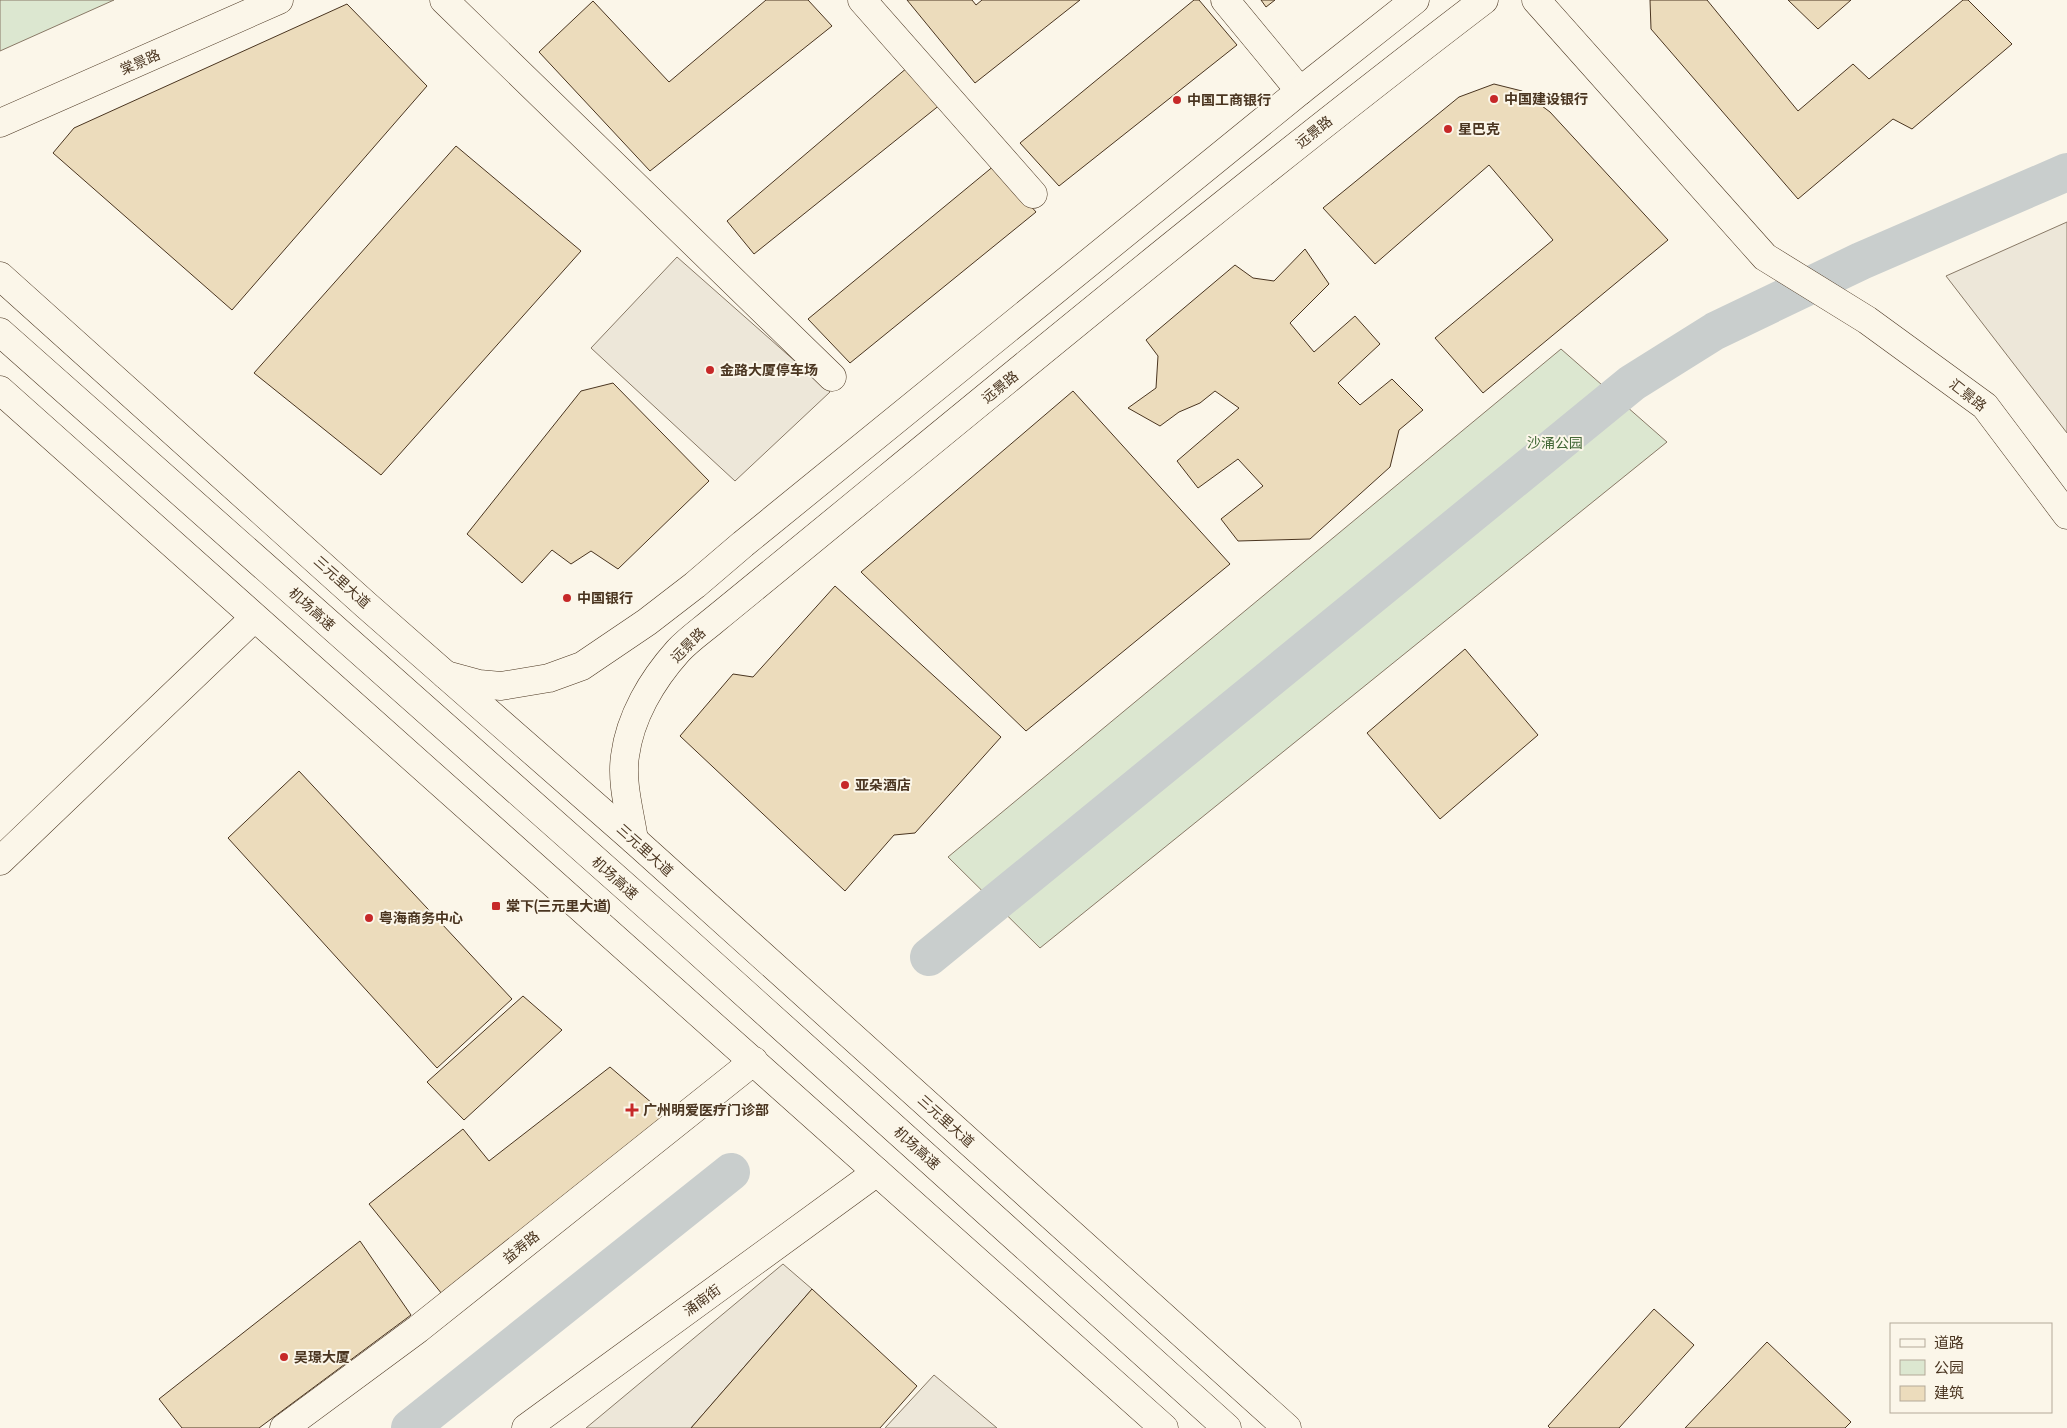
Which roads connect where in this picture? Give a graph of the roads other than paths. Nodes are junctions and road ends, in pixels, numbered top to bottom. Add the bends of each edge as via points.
1 (279, 0) edge
2 (444, 0) edge
3 (862, 0) edge
4 (1225, 0) edge
5 (1415, 0) edge
6 (1484, 0) edge
7 (1536, 0) edge
8 (1300, 91) junction
9 (0, 123) edge
10 (1033, 194) dead end
11 (0, 276) edge
12 (0, 332) edge
13 (832, 377) dead end
14 (0, 390) edge
15 (2067, 514) edge
16 (254, 618) junction
17 (446, 675) junction
18 (634, 840) junction
19 (0, 861) edge
20 (754, 1061) junction
21 (877, 1172) junction
22 (284, 1428) edge
23 (526, 1428) edge
24 (1164, 1428) edge
25 (1227, 1428) edge
26 (1287, 1428) edge

1 - 9 main road, 棠景路
2 - 13 main road
3 - 10 main road
4 - 8 main road
5 - 8 main road
6 - 18 main road, 远景路 via 1262,174 678,651 652,684 635,717 625,756 625,784
7 - 15 main road, 汇景路 via 1765,257 1867,320 1985,406
8 - 17 main road via 696,585 606,650 582,666 525,683 479,684
11 - 17 main road, 三元里大道
12 - 25 main road, 机场高速 via 680,935
14 - 16 main road
16 - 19 main road
16 - 20 main road
17 - 18 main road, 三元里大道
18 - 26 main road, 三元里大道
20 - 21 main road
20 - 22 main road, 益寿路 via 418,1329
21 - 23 main road, 涌南街
21 - 24 main road

